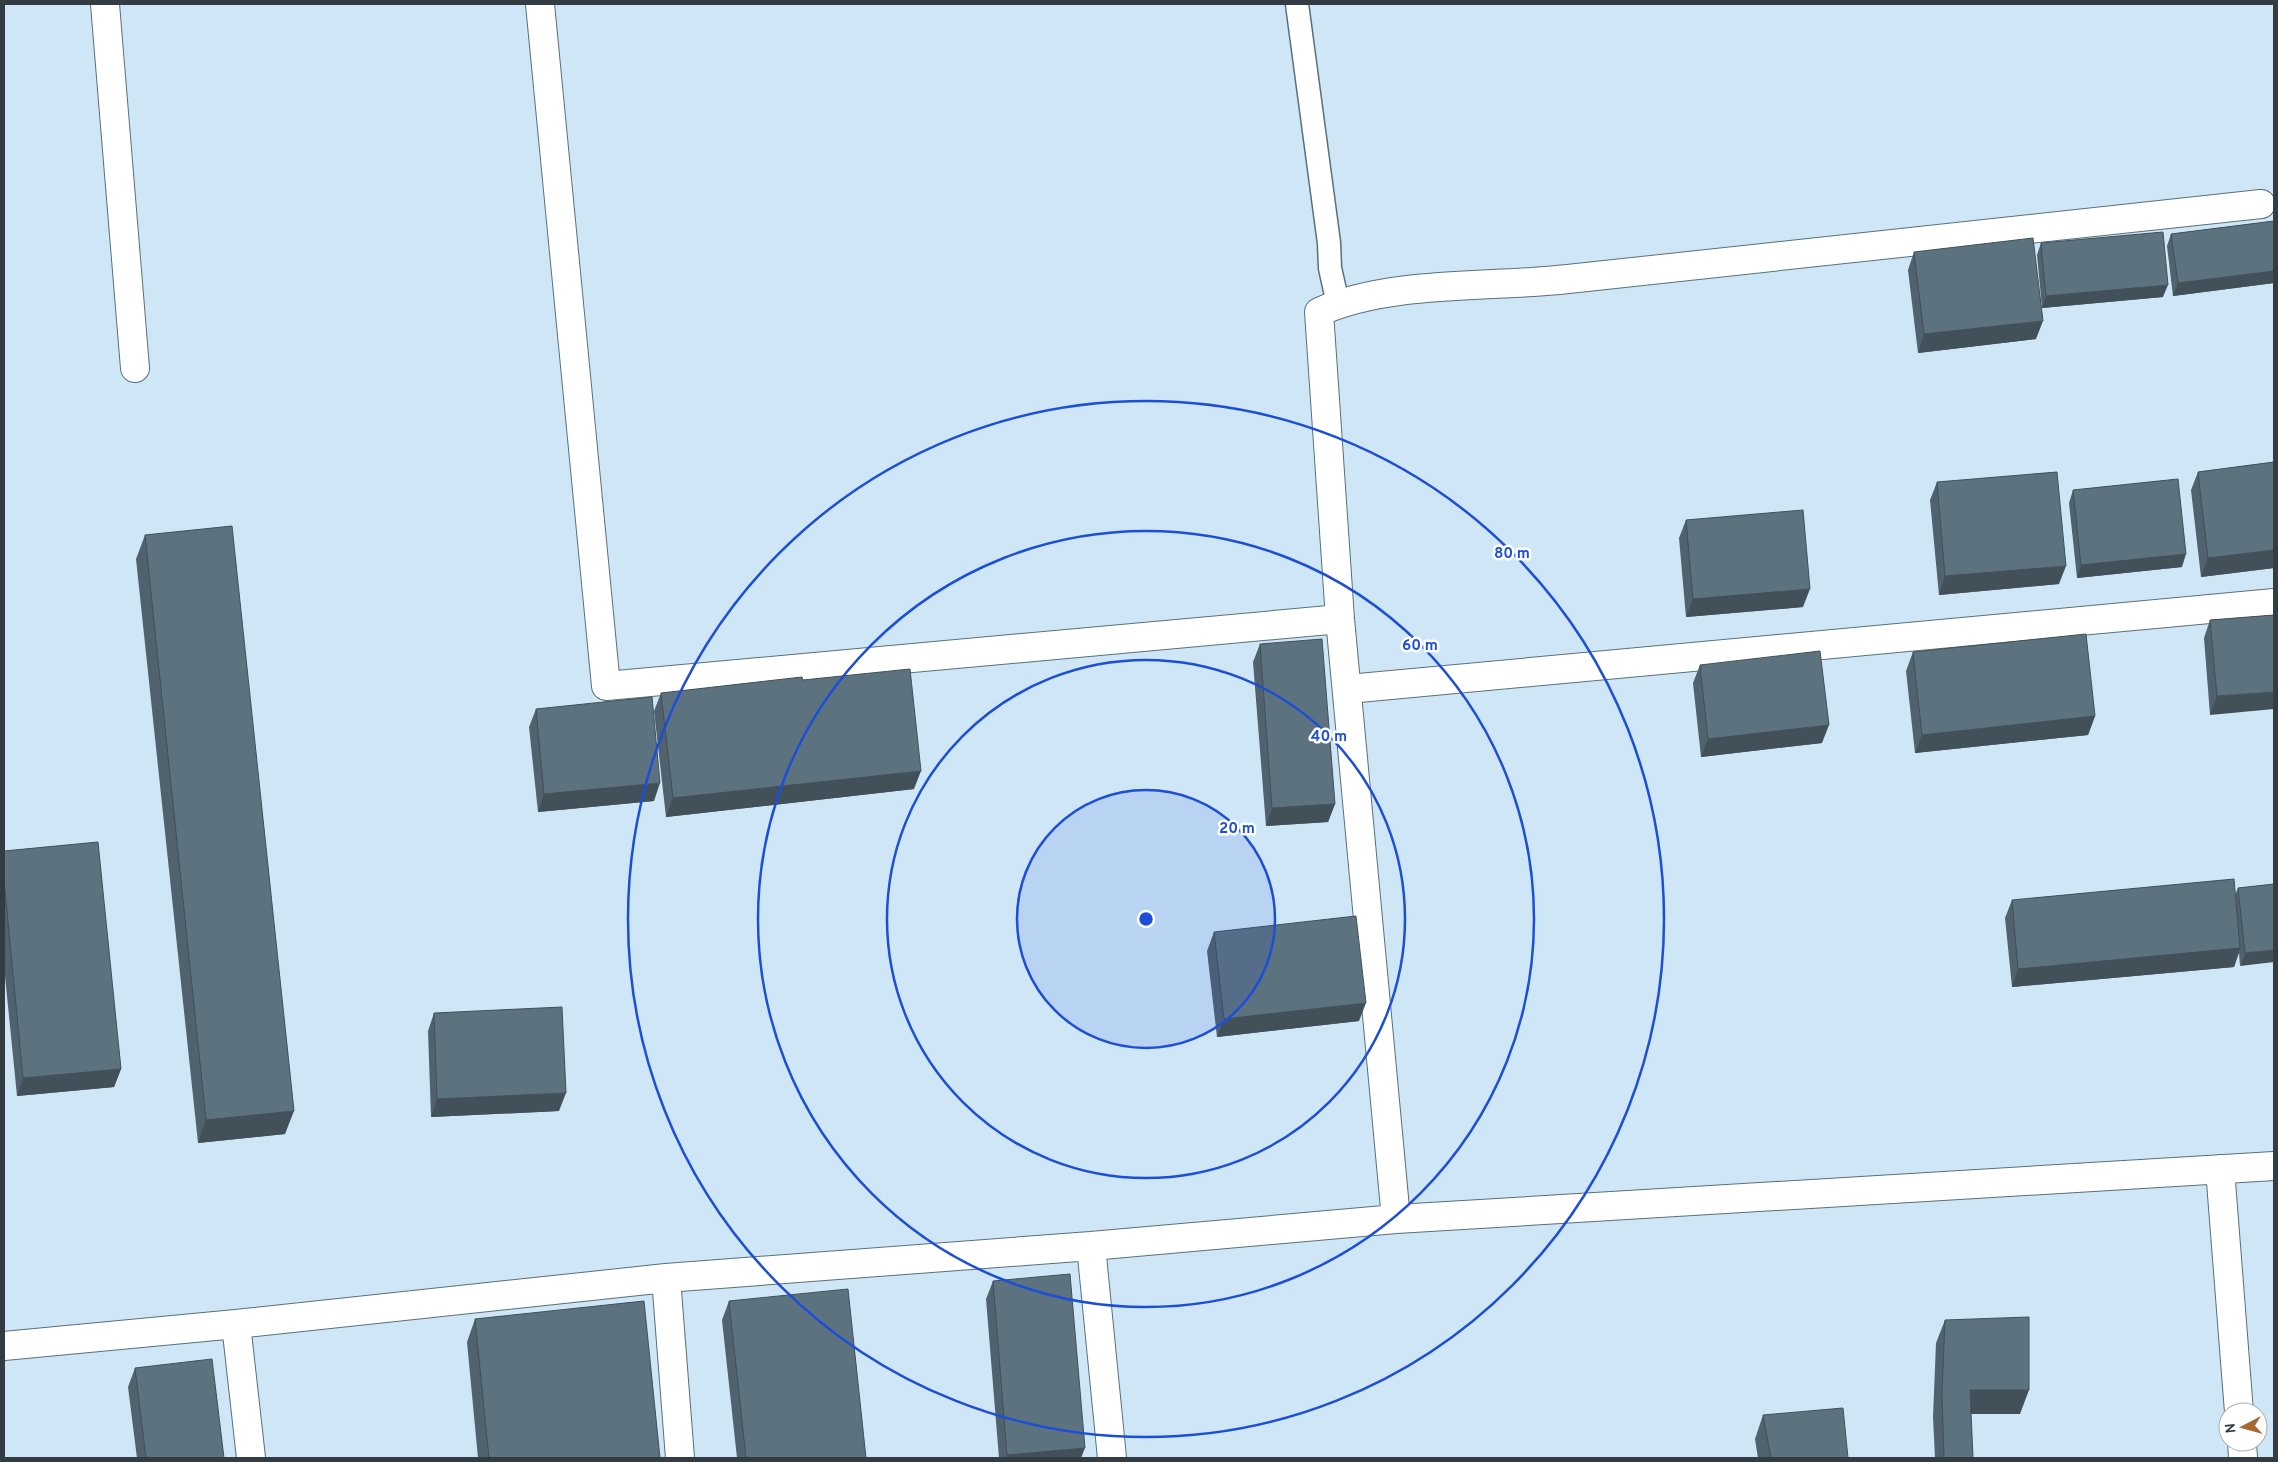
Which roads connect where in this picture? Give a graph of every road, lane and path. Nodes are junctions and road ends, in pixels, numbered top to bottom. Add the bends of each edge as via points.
1 (105, 4) edge
2 (540, 4) edge
3 (1296, 4) edge
4 (2261, 204) dead end
5 (1338, 304) junction
6 (135, 368) dead end
7 (2274, 603) edge
8 (1340, 619) junction
9 (1348, 689) junction
10 (2274, 1166) edge
11 (2220, 1169) junction
12 (1396, 1219) junction
13 (1091, 1246) junction
14 (666, 1278) junction
15 (236, 1324) junction
16 (4, 1346) edge
17 (2238, 1402) edge
18 (251, 1458) edge
19 (680, 1458) edge
20 (1112, 1458) edge

1 - 6 street
2 - 8 street via 606,686
3 - 5 lane via 1330,268
4 - 5 street via 1541,282 1420,290
5 - 8 street via 1319,312
7 - 9 street
8 - 9 street
9 - 12 street
10 - 11 street
11 - 12 street
11 - 17 street
12 - 13 street
13 - 14 street
13 - 20 street
14 - 15 street
14 - 19 street
15 - 16 street
15 - 18 street

